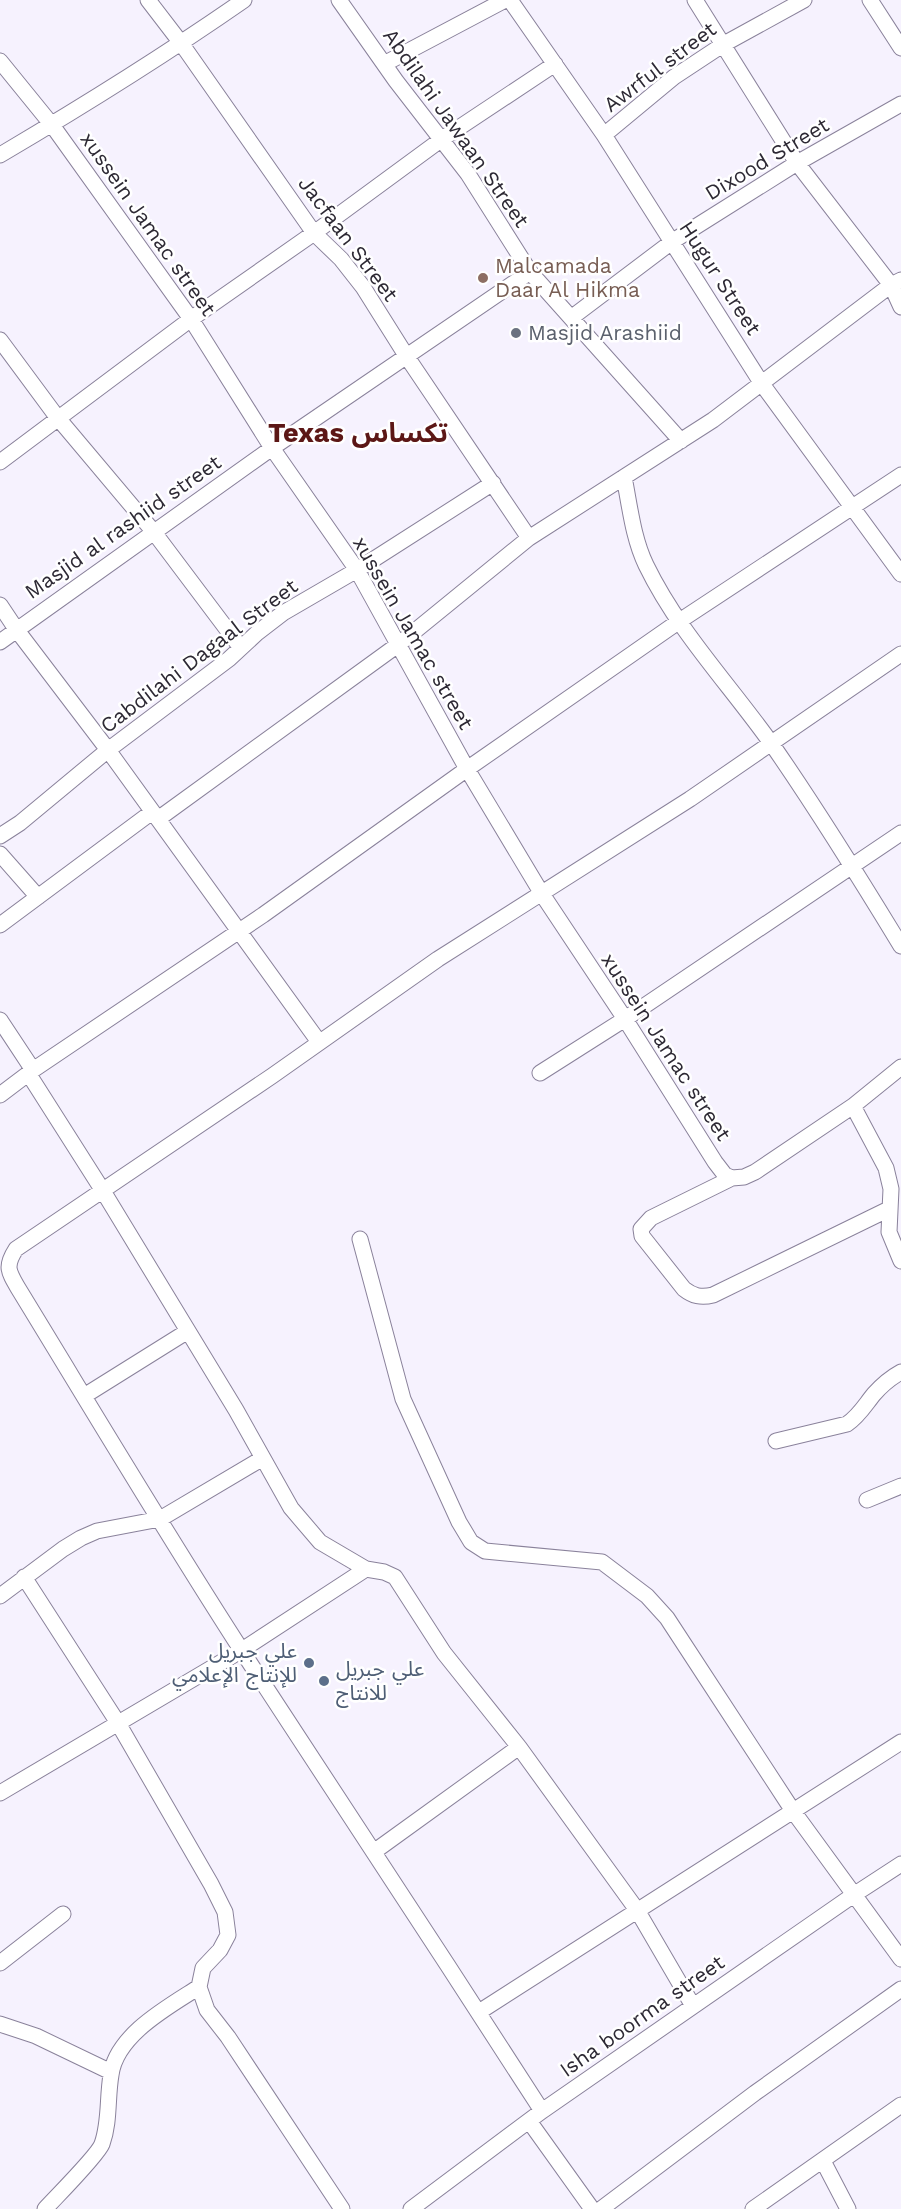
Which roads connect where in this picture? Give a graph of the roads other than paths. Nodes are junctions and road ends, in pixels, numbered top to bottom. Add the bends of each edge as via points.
1 (148, 0) edge
2 (244, 0) edge
3 (339, 0) edge
4 (505, 0) edge
5 (510, 0) edge
6 (695, 0) edge
7 (804, 0) edge
8 (870, 0) edge
9 (181, 43) junction
10 (724, 44) junction
11 (901, 48) edge
12 (0, 61) edge
13 (384, 64) junction
14 (555, 64) junction
15 (901, 104) edge
16 (52, 125) junction
17 (604, 135) junction
18 (442, 139) junction
19 (0, 155) edge
20 (797, 163) junction
21 (314, 233) junction
22 (673, 241) junction
23 (530, 272) junction
24 (896, 283) edge
25 (901, 307) edge
26 (571, 318) junction
27 (191, 319) junction
28 (0, 340) edge
29 (407, 357) junction
30 (762, 384) junction
31 (57, 417) junction
32 (681, 441) junction
33 (272, 448) junction
34 (0, 462) edge
35 (901, 475) edge
36 (624, 477) junction
37 (493, 483) junction
38 (851, 506) junction
39 (153, 531) junction
40 (529, 538) junction
41 (357, 570) junction
42 (901, 574) edge
43 (0, 605) edge
44 (678, 622) junction
45 (16, 629) junction
46 (0, 642) edge
47 (399, 644) junction
48 (240, 648) junction
49 (901, 654) edge
50 (770, 742) junction
51 (108, 750) junction
52 (467, 769) junction
53 (155, 815) junction
54 (901, 833) edge
55 (0, 836) edge
56 (0, 854) edge
57 (852, 866) junction
58 (542, 894) junction
59 (38, 897) junction
60 (0, 925) edge
61 (240, 930) junction
62 (901, 946) edge
63 (625, 1019) junction
64 (0, 1020) edge
65 (319, 1042) junction
66 (901, 1067) edge
67 (31, 1071) junction
68 (540, 1073) dead end
69 (0, 1095) edge
70 (853, 1106) junction
71 (732, 1178) junction
72 (896, 1186) edge
73 (103, 1191) junction
74 (889, 1209) junction
75 (360, 1239) dead end
76 (901, 1261) edge
77 (188, 1331) junction
78 (901, 1372) edge
79 (84, 1396) junction
80 (776, 1441) dead end
81 (263, 1458) junction
82 (901, 1486) edge
83 (867, 1500) dead end
84 (160, 1520) junction
85 (366, 1569) junction
86 (24, 1577) junction
87 (0, 1596) edge
88 (242, 1650) junction
89 (118, 1723) junction
90 (901, 1742) edge
91 (519, 1747) junction
92 (0, 1793) edge
93 (794, 1811) junction
94 (375, 1851) junction
95 (901, 1864) edge
96 (855, 1894) junction
97 (637, 1910) junction
98 (63, 1914) dead end
99 (901, 1959) edge
100 (0, 1963) edge
101 (199, 1987) junction
102 (901, 1989) edge
103 (693, 2006) junction
104 (479, 2012) junction
105 (0, 2024) edge
106 (111, 2072) junction
107 (901, 2105) edge
108 (542, 2111) junction
109 (529, 2121) junction
110 (823, 2161) junction
111 (45, 2209) edge
112 (342, 2209) edge
113 (411, 2209) edge
114 (592, 2209) edge
115 (601, 2209) edge
116 (753, 2209) edge
117 (848, 2209) edge

1 - 9 street, Jacfaan Street
2 - 9 street
3 - 13 street, Abdilahi Jawaan Street
4 - 13 street
5 - 14 street, Hugur Street
6 - 10 street
7 - 10 street, Awrful street
8 - 11 street
9 - 16 street
9 - 21 street, Jacfaan Street
10 - 17 street, Awrful street via 662,86
10 - 20 street
12 - 16 street, xussein Jamac street
13 - 18 street, Abdilahi Jawaan Street
14 - 17 street, Hugur Street
14 - 18 street
15 - 20 street, Dixood Street
16 - 19 street
16 - 27 street, xussein Jamac street
17 - 22 street, Hugur Street
18 - 21 street
18 - 23 street, Abdilahi Jawaan Street
20 - 22 street, Dixood Street
20 - 24 street
21 - 27 street
21 - 29 street, Jacfaan Street via 363,287
22 - 26 street, Dixood Street
22 - 30 street, Hugur Street
23 - 26 street, Abdilahi Jawaan Street
23 - 29 street, Masjid al rashiid street
24 - 25 street
24 - 30 street
26 - 32 street, Abdilahi Jawaan Street
27 - 31 street
27 - 33 street, xussein Jamac street
28 - 31 street
29 - 33 street, Masjid al rashiid street
29 - 37 street, Jacfaan Street
30 - 32 street
30 - 38 street, Hugur Street
31 - 34 street
31 - 39 street
32 - 36 street
33 - 39 street, Masjid al rashiid street
33 - 41 street, xussein Jamac street
35 - 38 street
36 - 40 street
36 - 44 street via 645,564
37 - 40 street, Jacfaan Street
37 - 41 street, Cabdilahi Dagaal Street
38 - 42 street, Hugur Street
38 - 44 street
39 - 45 street, Masjid al rashiid street
39 - 48 street
40 - 47 street
41 - 47 street, xussein Jamac street
41 - 48 street, Cabdilahi Dagaal Street via 284,614
43 - 45 street
44 - 50 street
44 - 52 street
45 - 46 street, Masjid al rashiid street
45 - 51 street
47 - 52 street, xussein Jamac street
47 - 53 street
48 - 51 street, Cabdilahi Dagaal Street
49 - 50 street
50 - 57 street
50 - 58 street
51 - 53 street
51 - 55 street, Cabdilahi Dagaal Street
52 - 58 street, xussein Jamac street
52 - 61 street
53 - 59 street
53 - 61 street
54 - 57 street
56 - 59 street
57 - 62 street
57 - 63 street
58 - 63 street, xussein Jamac street
58 - 65 street via 438,959
59 - 60 street
61 - 65 street
61 - 67 street
63 - 68 street
63 - 71 street, xussein Jamac street via 715,1162 724,1175
64 - 67 street
65 - 73 street
66 - 70 street
67 - 69 street
67 - 73 street
70 - 71 street via 755,1172
70 - 72 street
71 - 74 street via 651,1218 642,1229 642,1236 692,1295 713,1295
72 - 74 street
73 - 77 street
73 - 79 street via 16,1249 8,1270
74 - 76 street via 889,1232
75 - 93 street via 403,1399 471,1542 485,1551 602,1562 647,1596 667,1618
77 - 79 street
77 - 81 street
78 - 80 street via 888,1379 847,1424
79 - 84 street
81 - 84 street
81 - 85 street via 291,1508 314,1536
82 - 83 street
84 - 86 street via 97,1531
84 - 88 street
85 - 88 street
85 - 91 street via 395,1577 444,1653
86 - 87 street
86 - 89 street
88 - 89 street
88 - 94 street
89 - 92 street
89 - 101 street via 225,1912 228,1935 203,1968
90 - 93 street
91 - 94 street
91 - 97 street
93 - 96 street
93 - 97 street
94 - 104 street
95 - 96 street, Isha boorma street
96 - 99 street
96 - 103 street, Isha boorma street
97 - 103 street
97 - 104 street
98 - 100 street
101 - 106 street via 151,2018 134,2034
101 - 112 street via 207,2010
102 - 115 street
103 - 108 street, Isha boorma street
104 - 108 street
105 - 106 street via 36,2036
106 - 111 street via 102,2146
107 - 110 street
108 - 109 street, Isha boorma street
109 - 113 street, Isha boorma street
109 - 114 street
110 - 116 street
110 - 117 street

